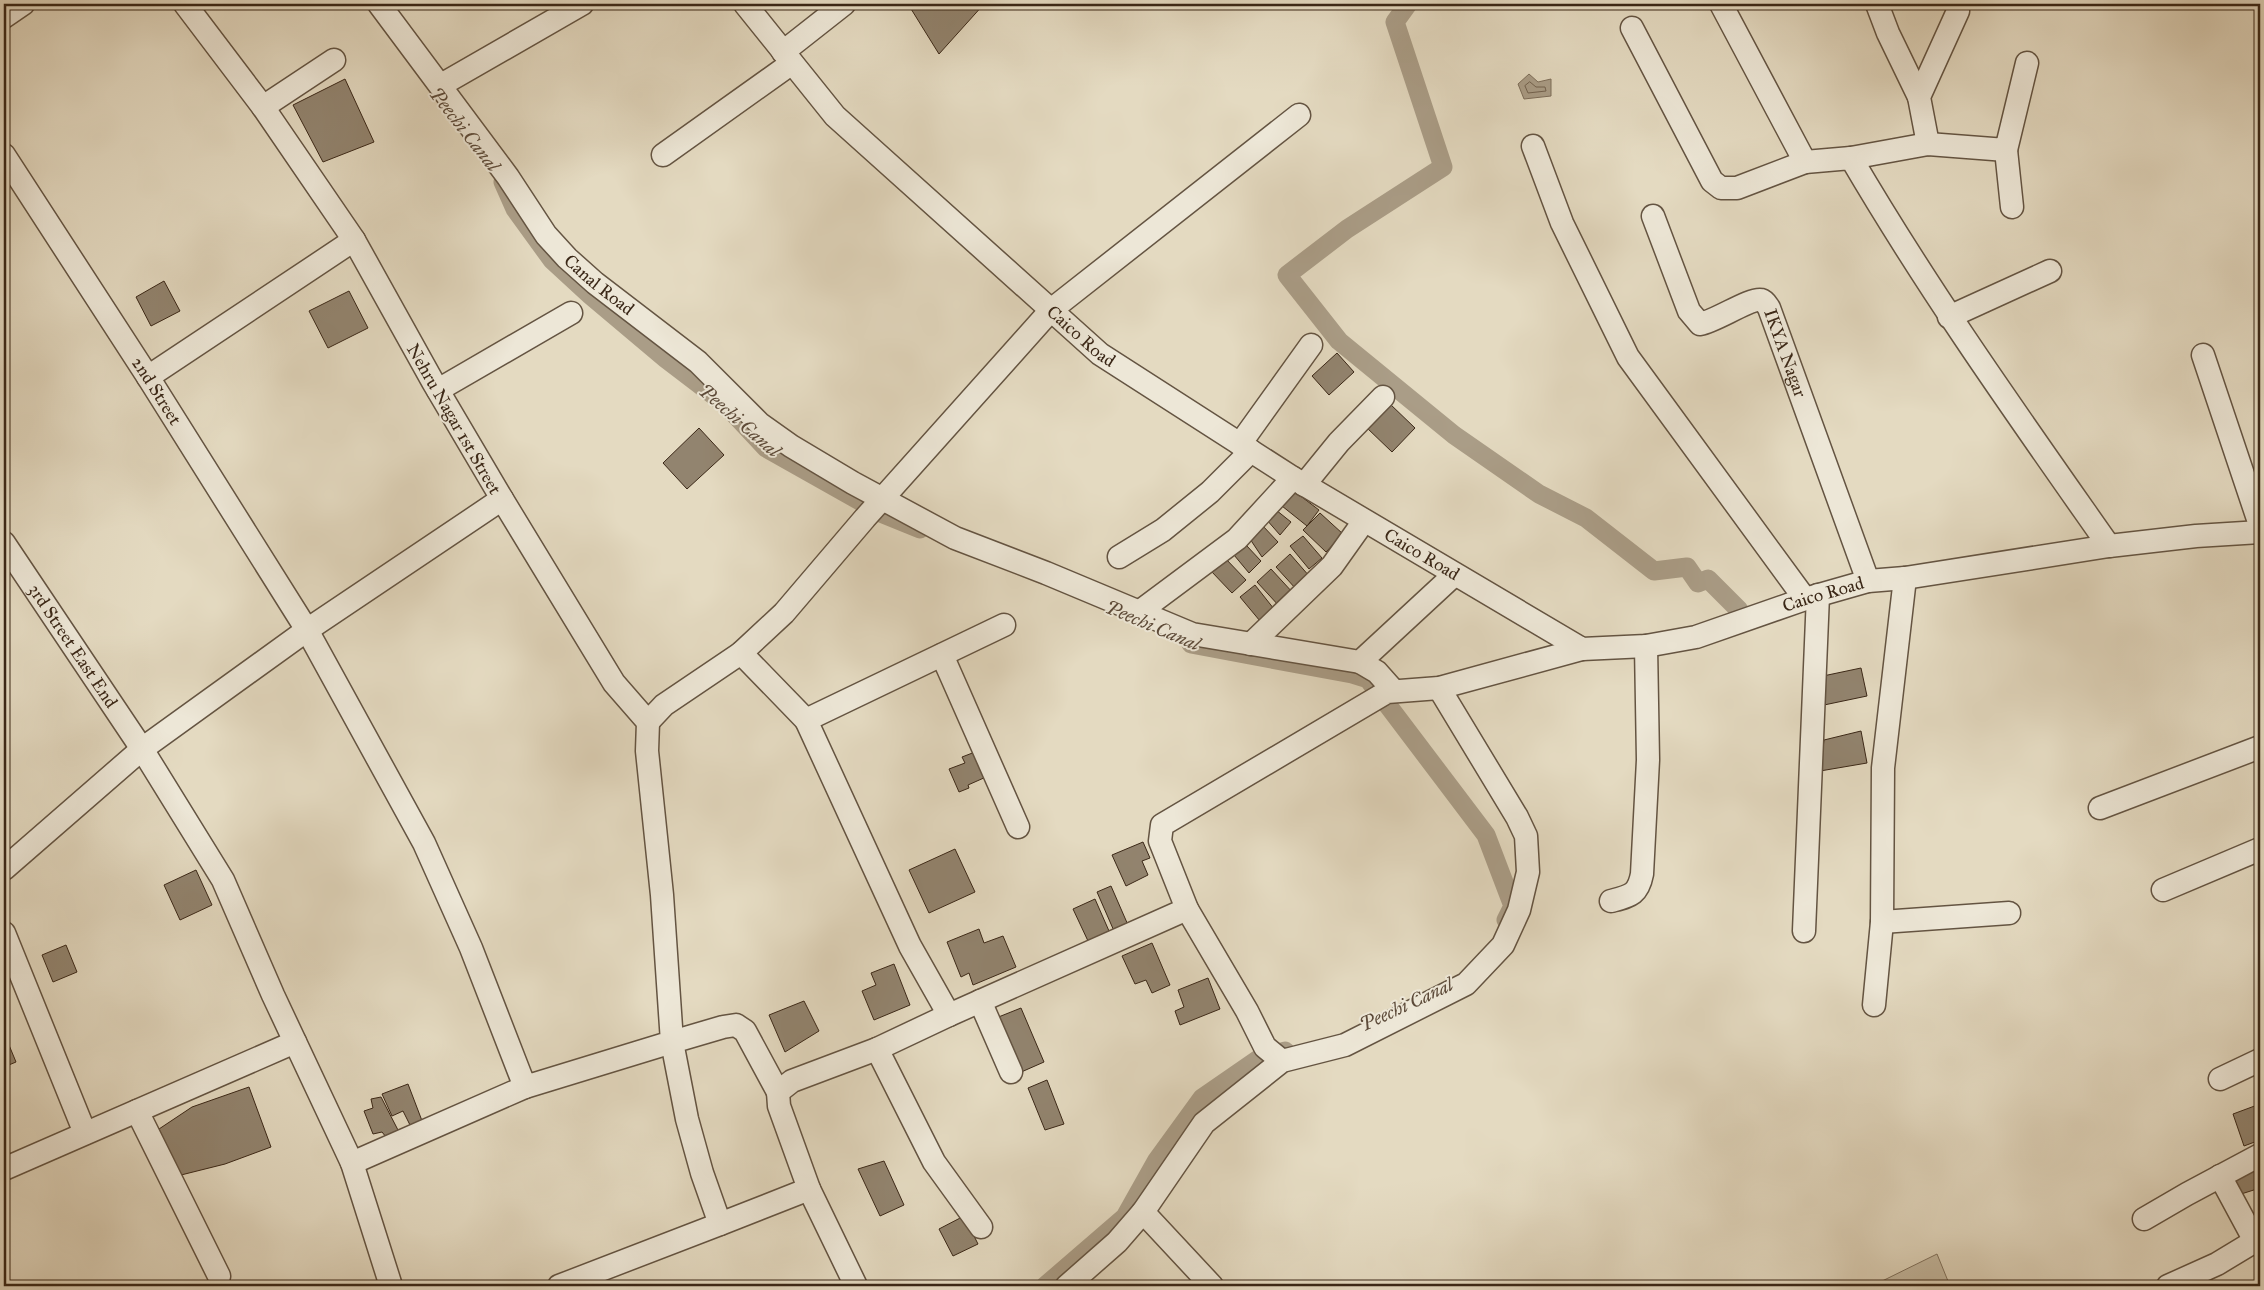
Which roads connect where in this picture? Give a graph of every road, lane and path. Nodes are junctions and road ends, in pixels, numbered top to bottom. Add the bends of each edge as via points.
1 (24, 4) edge
2 (186, 4) edge
3 (379, 4) edge
4 (582, 4) edge
5 (745, 4) edge
6 (844, 4) edge
7 (1721, 4) edge
8 (1877, 4) edge
9 (1958, 11) dead end
10 (4, 17) edge
11 (1632, 28) dead end
12 (788, 57) junction
13 (334, 60) dead end
14 (2027, 63) dead end
15 (441, 85) junction
16 (1919, 97) junction
17 (263, 107) junction
18 (1299, 116) dead end
19 (1928, 144) junction
20 (1533, 146) dead end
21 (2006, 150) junction
22 (4, 155) edge
23 (663, 155) dead end
24 (1852, 158) junction
25 (1805, 162) junction
26 (2012, 207) dead end
27 (1653, 216) dead end
28 (354, 240) junction
29 (2050, 271) dead end
30 (1051, 310) junction
31 (571, 313) dead end
32 (1949, 317) junction
33 (1311, 345) dead end
34 (2202, 355) dead end
35 (148, 377) junction
36 (438, 390) junction
37 (1383, 397) dead end
38 (1245, 448) junction
39 (1298, 482) junction
40 (502, 499) junction
41 (875, 507) junction
42 (1364, 521) junction
43 (2260, 525) edge
44 (2260, 532) edge
45 (4, 543) edge
46 (2109, 546) junction
47 (1118, 557) dead end
48 (1454, 575) junction
49 (1905, 578) junction
50 (1868, 581) junction
51 (1812, 597) junction
52 (1139, 612) junction
53 (1004, 625) dead end
54 (307, 630) junction
55 (1251, 644) junction
56 (1646, 646) junction
57 (1582, 649) junction
58 (741, 653) junction
59 (942, 655) junction
60 (1360, 662) junction
61 (1439, 688) junction
62 (1383, 694) junction
63 (806, 720) junction
64 (648, 722) junction
65 (2260, 747) edge
66 (142, 750) junction
67 (2100, 808) dead end
68 (1018, 827) dead end
69 (2260, 849) edge
70 (4, 869) edge
71 (2163, 890) dead end
72 (1610, 901) dead end
73 (1187, 909) junction
74 (2009, 913) dead end
75 (1882, 922) junction
76 (1804, 931) dead end
77 (4, 933) edge
78 (980, 1001) junction
79 (1874, 1005) dead end
80 (948, 1015) junction
81 (296, 1042) junction
82 (672, 1042) junction
83 (877, 1049) junction
84 (1273, 1054) junction
85 (2260, 1060) edge
86 (1011, 1072) dead end
87 (2220, 1079) dead end
88 (525, 1087) junction
89 (778, 1092) junction
90 (137, 1110) junction
91 (85, 1133) junction
92 (2260, 1155) edge
93 (352, 1163) junction
94 (4, 1169) edge
95 (2220, 1176) junction
96 (809, 1189) junction
97 (1143, 1212) junction
98 (2144, 1219) dead end
99 (720, 1224) junction
100 (981, 1227) dead end
101 (2257, 1240) edge
102 (219, 1276) dead end
103 (391, 1286) edge
104 (559, 1286) edge
105 (856, 1286) edge
106 (1067, 1286) edge
107 (1212, 1286) edge
108 (2168, 1286) edge

1 - 10 street
2 - 17 street, Nehru Nagar 1st Street
3 - 15 street, Canal Road
4 - 15 street
5 - 12 street, Caico Road
6 - 12 street
7 - 25 street
8 - 16 street
9 - 16 street
11 - 25 street via 1712,181 1721,188 1736,188
12 - 23 street
12 - 30 street, Caico Road via 835,116
13 - 17 street
14 - 21 street
15 - 41 street, Canal Road via 546,236 567,258 698,362 760,424
16 - 19 street
17 - 28 street, Nehru Nagar 1st Street
18 - 30 street
19 - 21 street
19 - 24 street
20 - 51 street via 1562,223 1628,357
21 - 26 street
22 - 35 street, 2nd Street
24 - 25 street
24 - 32 street
27 - 50 street, IKYA Nagar via 1689,311 1700,324 1711,322 1752,301 1765,302 1770,308
28 - 35 street
28 - 36 street, Nehru Nagar 1st Street
29 - 32 street
30 - 38 street, Caico Road via 1100,354
30 - 41 street
31 - 36 street
32 - 46 street
33 - 38 street
34 - 43 street
35 - 54 street, 2nd Street
36 - 40 street, Nehru Nagar 1st Street
37 - 39 street
38 - 39 street, Caico Road
38 - 47 street via 1210,492 1163,530
39 - 42 street, Caico Road
39 - 52 street via 1237,539
40 - 54 street, Nehru Nagar 1st Street
40 - 64 street via 614,683
41 - 52 street, Canal Road
41 - 58 street via 784,613
42 - 48 street, Caico Road
42 - 55 street via 1332,566
44 - 46 street, Caico Road
45 - 66 street, 3rd Street East End
46 - 49 street, Caico Road
48 - 57 street, Caico Road
48 - 60 street
49 - 50 street, Caico Road
49 - 75 street via 1883,768
50 - 51 street, Caico Road
51 - 56 street, Caico Road via 1696,637
51 - 76 street
52 - 55 street, Canal Road via 1192,634
53 - 59 street
54 - 66 street, Nehru Nagar 1st Street
54 - 88 street, 2nd Street via 424,843 471,948
55 - 60 street, Canal Road
56 - 57 street, Caico Road
56 - 72 street via 1648,760 1642,874 1639,887 1629,896
57 - 61 street
58 - 63 street
58 - 64 street via 664,705
59 - 63 street
59 - 68 street
60 - 62 street via 1378,672
61 - 62 street
61 - 84 street via 1518,817 1526,836 1528,872 1520,910 1503,945 1466,984 1345,1045
62 - 73 street via 1162,825 1160,841
63 - 80 street via 910,946
64 - 82 street via 647,751 662,895
65 - 67 street
66 - 70 street, Nehru Nagar 1st Street
66 - 81 street, 3rd Street East End via 223,880
69 - 71 street
73 - 78 street
73 - 84 street
74 - 75 street
75 - 79 street
77 - 91 street
78 - 80 street
78 - 86 street
80 - 83 street
81 - 90 street
81 - 93 street, 3rd Street East End
82 - 88 street
82 - 89 street via 736,1025 745,1031
82 - 99 street via 687,1119
83 - 89 street via 792,1081
83 - 100 street via 934,1162
84 - 97 street via 1204,1123
85 - 87 street
88 - 93 street
89 - 96 street via 779,1106
90 - 91 street
90 - 102 street
91 - 94 street
92 - 95 street
93 - 103 street, 3rd Street East End
95 - 98 street
95 - 101 street
96 - 99 street
96 - 105 street
97 - 106 street via 1118,1242
97 - 107 street
99 - 104 street
101 - 108 street

